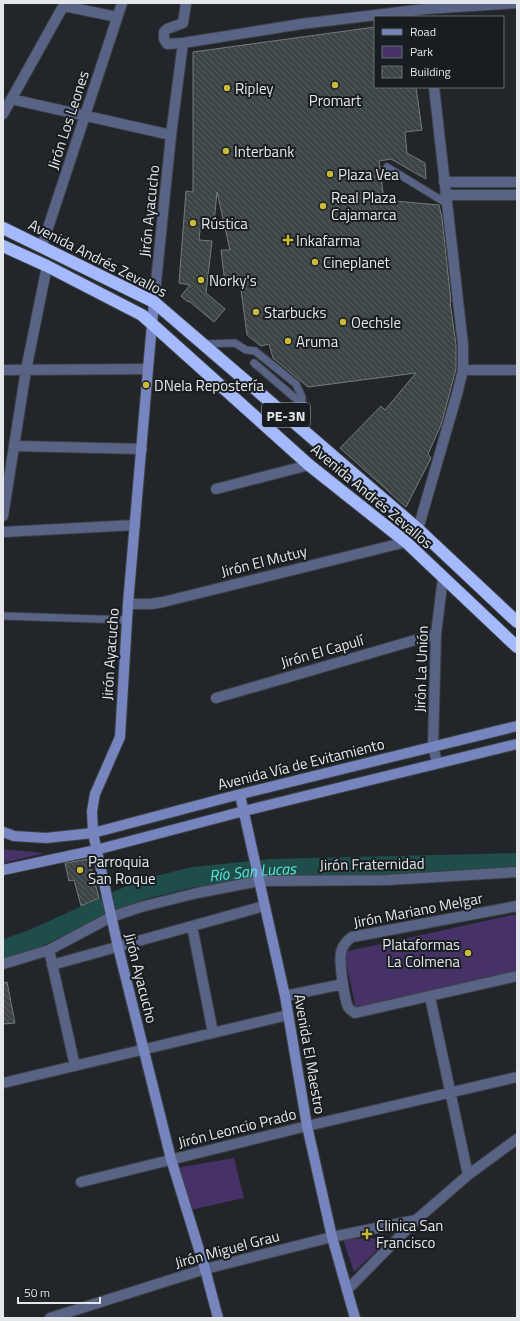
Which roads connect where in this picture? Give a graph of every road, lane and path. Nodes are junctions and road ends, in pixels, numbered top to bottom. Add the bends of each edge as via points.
1 (122, 3) edge
2 (186, 3) edge
3 (517, 3) edge
4 (65, 5) edge
5 (426, 13) edge
6 (392, 16) edge
7 (118, 17) junction
8 (374, 18) edge
9 (183, 43) junction
10 (434, 88) edge
11 (11, 99) junction
12 (3, 114) edge
13 (86, 115) junction
14 (171, 135) junction
15 (387, 167) dead end
16 (444, 182) junction
17 (517, 182) edge
18 (517, 195) edge
19 (446, 199) junction
20 (3, 228) edge
21 (3, 246) edge
22 (42, 246) junction
23 (47, 266) junction
24 (154, 302) junction
25 (152, 323) junction
26 (204, 344) junction
27 (254, 363) dead end
28 (148, 369) junction
29 (3, 370) edge
30 (26, 370) junction
31 (463, 370) junction
32 (517, 370) edge
33 (302, 404) junction
34 (302, 428) junction
35 (15, 446) junction
36 (142, 449) junction
37 (309, 465) junction
38 (216, 489) dead end
39 (3, 516) edge
40 (135, 525) junction
41 (418, 529) junction
42 (3, 532) edge
43 (406, 542) junction
44 (443, 577) junction
45 (128, 604) junction
46 (3, 616) edge
47 (127, 620) junction
48 (517, 622) edge
49 (436, 634) junction
50 (517, 647) edge
51 (216, 698) dead end
52 (517, 726) edge
53 (517, 744) edge
54 (433, 746) junction
55 (437, 763) junction
56 (240, 795) junction
57 (244, 811) junction
58 (3, 832) edge
59 (93, 833) junction
60 (96, 850) junction
61 (3, 870) edge
62 (517, 872) edge
63 (258, 877) junction
64 (264, 906) junction
65 (517, 906) edge
66 (110, 914) junction
67 (192, 926) junction
68 (118, 947) junction
69 (49, 950) junction
70 (3, 964) edge
71 (52, 965) junction
72 (517, 976) edge
73 (344, 984) junction
74 (284, 996) junction
75 (430, 997) junction
76 (288, 1015) junction
77 (213, 1034) junction
78 (144, 1050) junction
79 (75, 1066) junction
80 (517, 1077) edge
81 (3, 1083) edge
82 (450, 1094) junction
83 (307, 1126) junction
84 (517, 1139) edge
85 (171, 1159) junction
86 (468, 1175) junction
87 (81, 1182) dead end
88 (416, 1220) junction
89 (332, 1237) junction
90 (205, 1269) junction
91 (347, 1290) junction
92 (50, 1318) edge
93 (218, 1318) edge
94 (355, 1318) edge

1 - 7 street, Jirón Los Leones
2 - 9 street via 183,23 164,32 167,44
3 - 5 street
4 - 7 street
4 - 11 street
5 - 6 street
7 - 13 street, Jirón Los Leones
8 - 9 street via 302,24
9 - 14 street, Jirón Ayacucho
10 - 16 street
11 - 12 street
11 - 13 street
13 - 14 street
13 - 22 street, Jirón Los Leones
14 - 24 street, Jirón Ayacucho
15 - 19 lane
16 - 17 street
16 - 19 street
18 - 19 street
19 - 31 street via 463,345
20 - 22 highway, Avenida Andrés Zevallos / PE-3N
21 - 23 highway, Avenida Andrés Zevallos / PE-3N
22 - 24 highway, Avenida Andrés Zevallos / PE-3N
23 - 25 highway, Avenida Andrés Zevallos / PE-3N via 142,315
23 - 30 street
24 - 25 street, Jirón Ayacucho
24 - 26 highway, Avenida Andrés Zevallos / PE-3N
25 - 28 street, Jirón Ayacucho
25 - 37 highway, Avenida Andrés Zevallos / PE-3N
26 - 33 lane via 235,343 246,350 255,351 296,384 302,397
26 - 34 highway, Avenida Andrés Zevallos / PE-3N
27 - 33 lane
28 - 30 street
28 - 36 street, Jirón Ayacucho
29 - 30 street
30 - 35 street
31 - 32 street
31 - 41 street
33 - 34 lane
34 - 41 highway, Avenida Andrés Zevallos / PE-3N
35 - 36 street
35 - 39 street
36 - 40 street, Jirón Ayacucho
37 - 38 street
37 - 43 highway, Avenida Andrés Zevallos / PE-3N
40 - 42 street
40 - 45 street, Jirón Ayacucho
41 - 43 street
41 - 48 highway, Avenida Andrés Zevallos / PE-3N
43 - 44 highway, Avenida Andrés Zevallos / PE-3N
43 - 45 street, Jirón El Mutuy via 175,599 151,604
44 - 49 street, Jirón La Unión
44 - 50 highway, Avenida Andrés Zevallos / PE-3N
45 - 47 street, Jirón Ayacucho
46 - 47 lane
47 - 59 street, Jirón Ayacucho via 120,737 95,794 92,811
49 - 51 street, Jirón El Capulí
49 - 54 street, Jirón La Unión
52 - 54 street, Avenida Vía de Evitamiento
53 - 55 street
54 - 55 street, Jirón La Unión
54 - 56 street, Avenida Vía de Evitamiento
55 - 57 street
56 - 57 street, Avenida El Maestro
56 - 59 street, Avenida Vía de Evitamiento
57 - 60 street
57 - 63 street, Avenida El Maestro
58 - 59 street, Avenida Vía de Evitamiento via 14,836 46,838
59 - 60 street, Jirón Ayacucho
60 - 61 street
60 - 66 street, Jirón Ayacucho
62 - 63 street, Jirón Fraternidad via 388,880
63 - 64 street, Avenida El Maestro
63 - 66 street, Jirón Fraternidad
64 - 67 street
64 - 74 street, Avenida El Maestro
65 - 73 street, Jirón Mariano Melgar via 352,937 346,941 341,954
66 - 68 street, Jirón Ayacucho
66 - 69 street, Jirón Fraternidad
67 - 68 street
67 - 77 street
68 - 71 street
68 - 78 street, Jirón Ayacucho
69 - 70 street, Jirón Fraternidad
69 - 71 street
71 - 79 street
72 - 75 street, Jirón Mariano Melgar
73 - 74 street
73 - 75 street, Jirón Mariano Melgar via 348,1008 355,1012
74 - 76 street, Avenida El Maestro
75 - 82 street
76 - 77 street
76 - 83 street, Avenida El Maestro
77 - 78 street
78 - 79 street
78 - 85 street, Jirón Ayacucho
79 - 81 street
80 - 82 street, Jirón Leoncio Prado
82 - 83 street, Jirón Leoncio Prado
82 - 86 street
83 - 85 street, Jirón Leoncio Prado
83 - 89 street, Avenida El Maestro
84 - 86 street, Jirón Miguel Grau
85 - 87 street, Jirón Leoncio Prado
85 - 90 street, Jirón Ayacucho
86 - 88 street, Jirón Miguel Grau
88 - 89 street, Jirón Miguel Grau
88 - 91 street, Jirón Miguel Grau
89 - 90 street, Jirón Miguel Grau
89 - 91 street, Avenida El Maestro
90 - 92 street, Jirón Miguel Grau
90 - 93 street, Jirón Ayacucho
91 - 94 street, Avenida El Maestro

